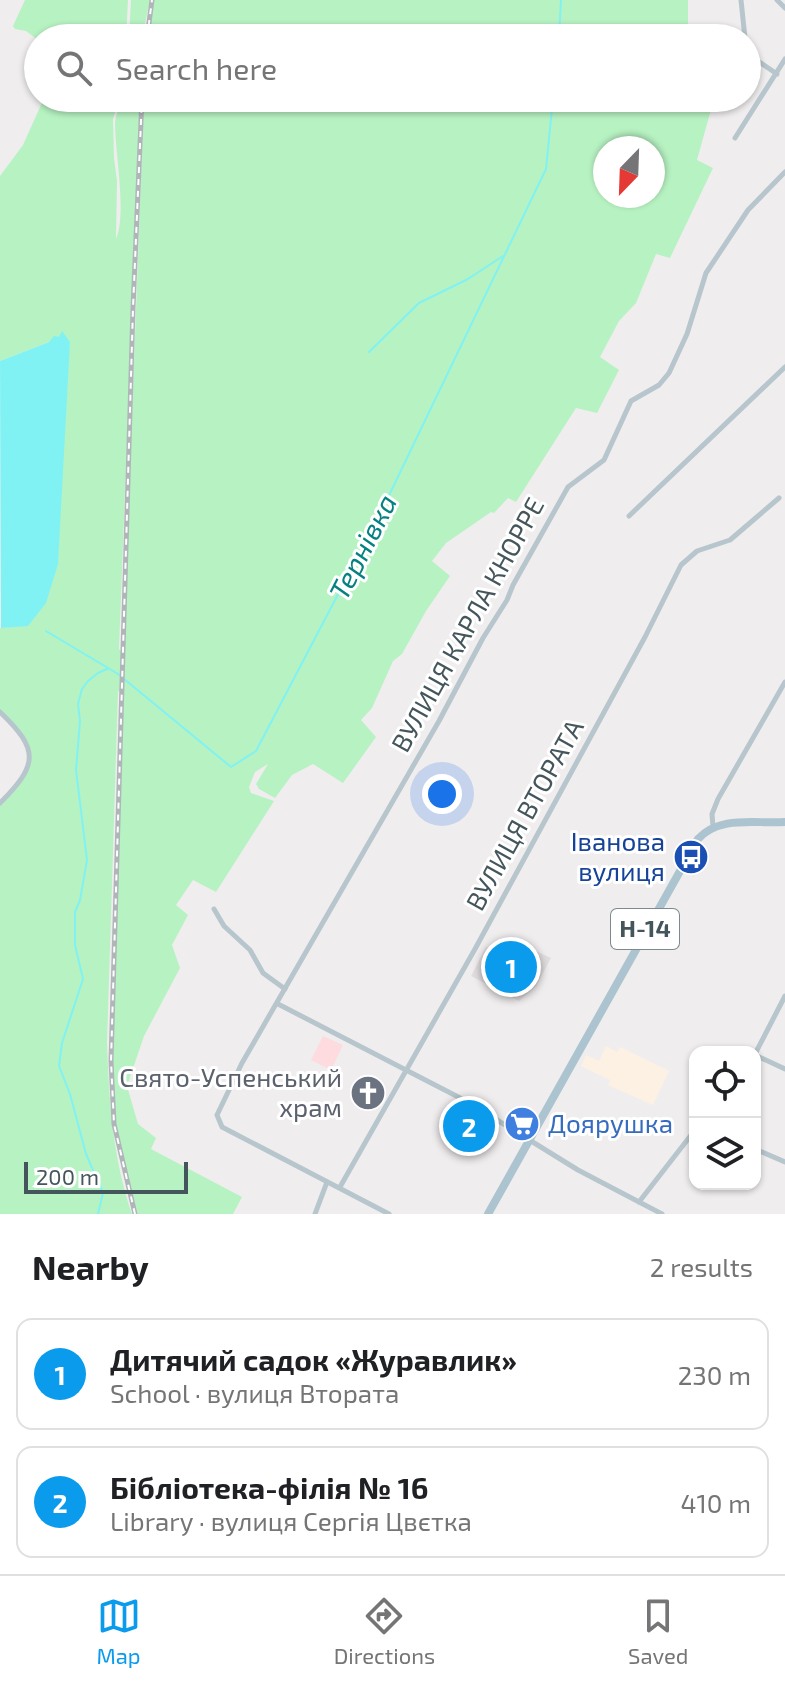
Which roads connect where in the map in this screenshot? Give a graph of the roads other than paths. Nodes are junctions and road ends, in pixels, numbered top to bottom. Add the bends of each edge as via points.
1 (741, 0) edge
2 (777, 0) edge
3 (785, 8) edge
4 (744, 24) edge
5 (785, 59) edge
6 (761, 63) edge
7 (777, 74) junction
8 (761, 98) edge
9 (752, 112) edge
10 (735, 138) dead end
11 (785, 172) edge
12 (785, 367) edge
13 (779, 498) dead end
14 (629, 516) dead end
15 (785, 682) edge
16 (0, 712) edge
17 (0, 803) edge
18 (785, 822) edge
19 (713, 827) junction
20 (214, 909) dead end
21 (285, 989) junction
22 (785, 996) edge
23 (278, 1004) junction
24 (760, 1046) edge
25 (761, 1058) edge
26 (785, 1069) edge
27 (408, 1070) junction
28 (689, 1138) edge
29 (529, 1139) junction
30 (761, 1152) edge
31 (785, 1162) edge
32 (327, 1182) junction
33 (340, 1187) junction
34 (639, 1202) junction
35 (315, 1214) edge
36 (389, 1214) edge
37 (488, 1214) edge
38 (662, 1214) edge

1 - 4 street
2 - 3 street
5 - 7 street
6 - 7 street
7 - 8 street
9 - 10 street
11 - 21 street, ВУЛИЦЯ КАРЛА КНОРРЕ via 748,210 706,273 669,373 631,401 604,460 568,487
12 - 14 street
13 - 27 street, ВУЛИЦЯ ВТОРАТА via 730,540 697,551 681,565
15 - 19 street via 718,799
16 - 17 street via 25,739 29,760 28,770
18 - 19 main road
19 - 29 main road, Н-14 via 688,853
20 - 21 street via 263,973
21 - 23 street, ВУЛИЦЯ КАРЛА КНОРРЕ
22 - 24 street
23 - 27 street
23 - 32 street, ВУЛИЦЯ КАРЛА КНОРРЕ via 217,1115 222,1127
25 - 26 street
27 - 29 street
27 - 33 street, ВУЛИЦЯ ВТОРАТА
28 - 34 street
29 - 34 street
29 - 37 main road, Н-14
30 - 31 street
32 - 33 street
32 - 35 street
33 - 36 street
34 - 38 street

